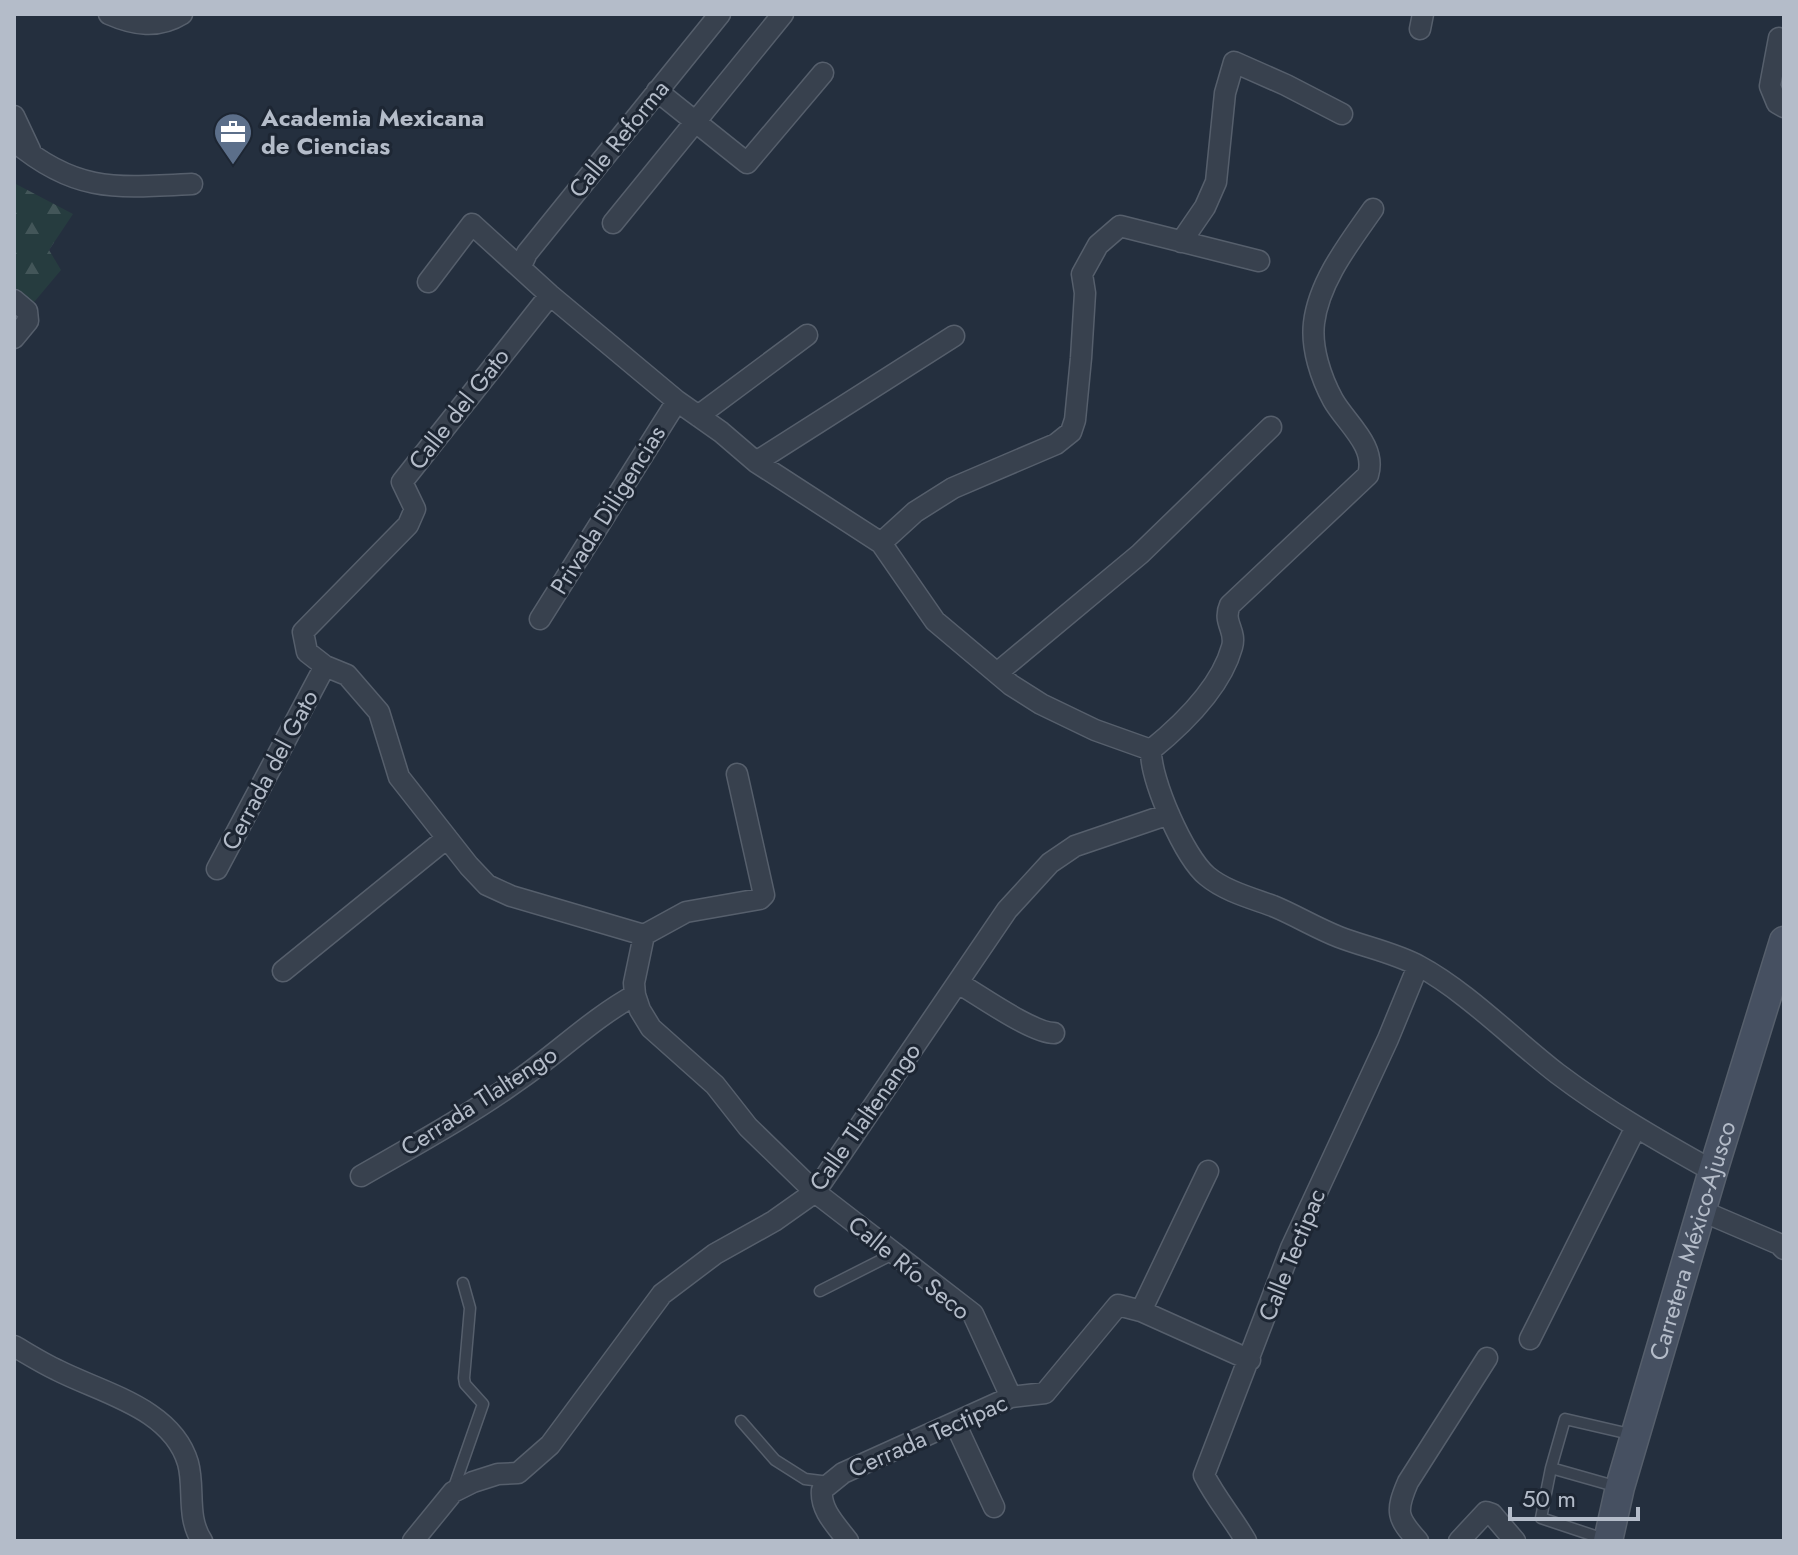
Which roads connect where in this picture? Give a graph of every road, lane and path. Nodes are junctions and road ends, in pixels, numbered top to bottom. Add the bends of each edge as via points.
1 (109, 14) edge
2 (182, 14) edge
3 (720, 14) edge
4 (783, 14) edge
5 (1779, 38) dead end
6 (823, 73) dead end
7 (657, 91) junction
8 (1784, 107) edge
9 (1342, 114) dead end
10 (14, 116) edge
11 (695, 121) junction
12 (14, 141) edge
13 (33, 157) junction
14 (192, 184) dead end
15 (1373, 209) dead end
16 (613, 223) dead end
17 (1181, 242) junction
18 (1259, 261) dead end
19 (521, 266) junction
20 (428, 282) dead end
21 (550, 295) junction
22 (14, 300) edge
23 (807, 335) dead end
24 (954, 336) dead end
25 (14, 338) edge
26 (677, 401) junction
27 (698, 416) junction
28 (1271, 427) dead end
29 (756, 462) junction
30 (881, 543) junction
31 (540, 619) dead end
32 (303, 632) joint
33 (325, 666) junction
34 (997, 673) junction
35 (1151, 750) junction
36 (737, 774) dead end
37 (1169, 814) junction
38 (447, 838) junction
39 (217, 869) dead end
40 (644, 935) junction
41 (1784, 941) edge
42 (1418, 966) junction
43 (283, 971) dead end
44 (958, 983) junction
45 (635, 995) junction
46 (1054, 1033) dead end
47 (1635, 1129) junction
48 (1208, 1171) dead end
49 (1713, 1171) junction
50 (361, 1176) dead end
51 (815, 1192) junction
52 (1702, 1211) junction
53 (1784, 1249) edge
54 (893, 1254) junction
55 (463, 1283) dead end
56 (820, 1291) dead end
57 (1141, 1311) junction
58 (1530, 1339) dead end
59 (14, 1346) edge
60 (1487, 1358) dead end
61 (1250, 1360) junction
62 (1011, 1397) junction
63 (741, 1421) dead end
64 (955, 1423) junction
65 (1635, 1435) junction
66 (1551, 1468) junction
67 (825, 1486) junction
68 (1620, 1487) junction
69 (453, 1492) junction
70 (994, 1507) dead end
71 (202, 1541) edge
72 (413, 1541) edge
73 (848, 1541) edge
74 (1246, 1541) edge
75 (1418, 1541) edge
76 (1459, 1541) edge
77 (1515, 1541) edge
78 (1608, 1541) edge

1 - 2 street via 153,25
3 - 7 street, Calle Reforma
4 - 11 street
5 - 8 street via 1770,86
6 - 11 street via 747,163
7 - 11 street
7 - 19 street, Calle Reforma
9 - 17 street via 1234,62 1225,93 1216,182
10 - 13 street
11 - 16 street
12 - 13 street
13 - 14 street via 59,173 92,183 124,188
15 - 35 street via 1335,267 1313,332 1330,394 1368,451 1368,475 1230,605 1227,620 1234,636 1222,670 1184,720
17 - 18 street
17 - 30 street via 1120,226 1098,245 1082,274 1081,358 1071,432 1056,444 953,488
19 - 20 street via 472,224
19 - 21 street
21 - 26 street
21 - 32 street, Calle del Gato via 402,482 415,509 408,525
22 - 25 street via 27,311 28,321
23 - 27 street
24 - 29 street
26 - 27 street
26 - 31 street, Privada Diligencias
27 - 29 street
28 - 34 street via 1140,554
29 - 30 street
30 - 34 street via 935,621
32 - 33 street, Cerrada del Gato via 307,652
33 - 38 street via 347,675 379,712 399,777
33 - 39 street, Cerrada del Gato
34 - 35 street via 1041,704
35 - 37 street via 1151,765
36 - 40 street via 764,895 686,912
37 - 42 street via 1206,875 1230,890
37 - 44 street, Calle Tlaltenango via 1075,846 1050,863 1007,910
38 - 40 street via 487,885
38 - 43 street
40 - 45 street
41 - 49 main road, Carretera México-Ajusco
42 - 47 street
42 - 61 street, Calle Tectipac via 1291,1248
44 - 46 street via 1031,1026
44 - 51 street, Calle Tlaltenango
45 - 50 street, Cerrada Tlaltengo via 520,1080
45 - 51 street, Calle Río Seco via 651,1028 715,1085 748,1127
47 - 49 street
47 - 58 street
48 - 57 street
49 - 52 main road, Carretera México-Ajusco
51 - 54 street, Calle Río Seco
51 - 69 street, Calle Tlaltenango via 662,1294 550,1445 518,1473 498,1474
52 - 53 street
52 - 65 main road, Carretera México-Ajusco
54 - 56 lane
54 - 62 street, Calle Río Seco via 973,1314
55 - 69 lane via 470,1308 464,1378 483,1404
57 - 61 street
57 - 62 street, Cerrada Tectipac via 1118,1305 1045,1393
59 - 71 street via 168,1429 188,1463 193,1516
60 - 75 street via 1399,1504 1401,1522
61 - 74 street, Calle Tectipac via 1204,1475
62 - 64 street, Cerrada Tectipac
63 - 67 lane via 775,1460
64 - 67 street, Cerrada Tectipac
64 - 70 street
65 - 66 lane via 1565,1419
65 - 68 main road, Carretera México-Ajusco
66 - 68 lane
66 - 78 lane via 1541,1518
67 - 73 street via 824,1510
68 - 78 main road, Carretera México-Ajusco
69 - 72 street, Calle Tlaltenango
76 - 77 street via 1486,1512

